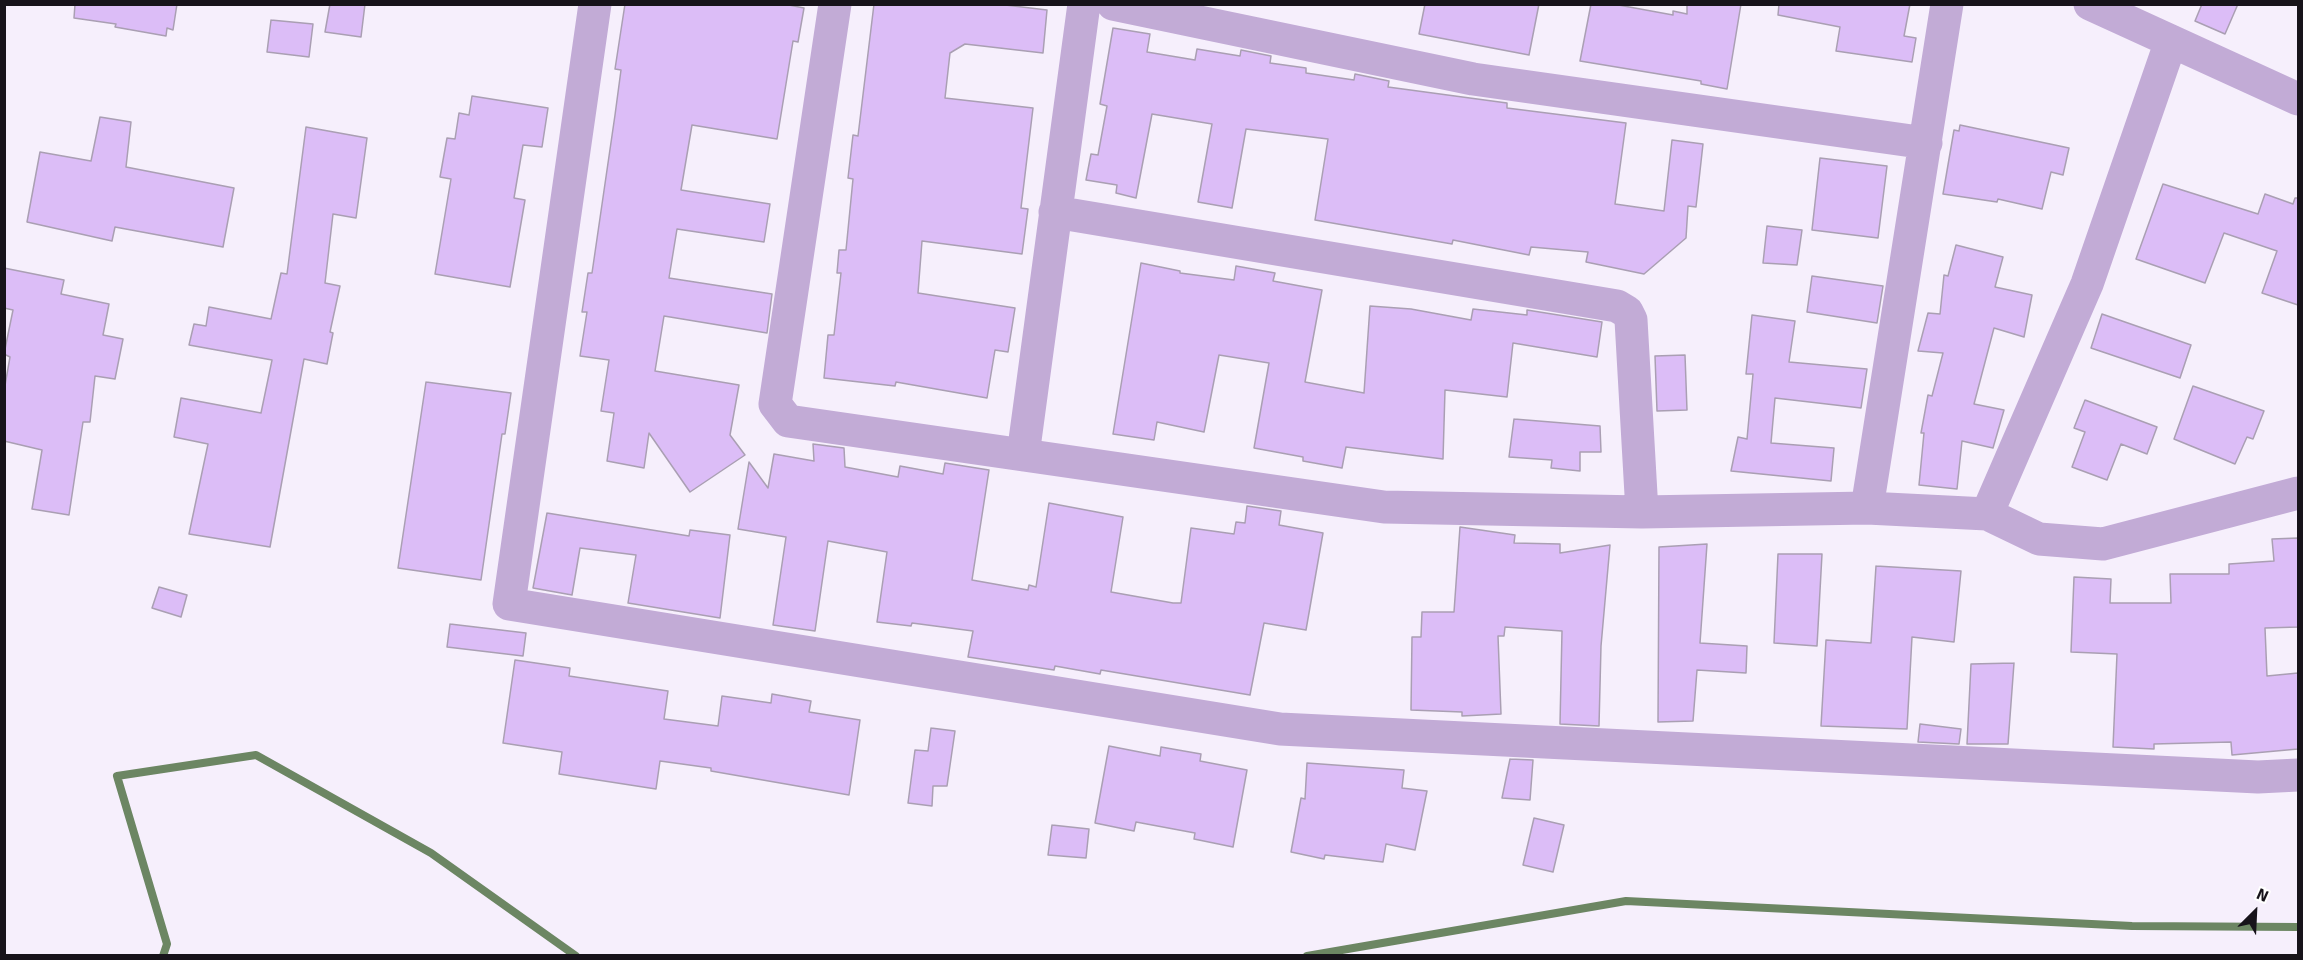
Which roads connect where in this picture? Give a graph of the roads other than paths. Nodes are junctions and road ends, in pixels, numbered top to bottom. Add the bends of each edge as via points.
1 (595, 4) edge
2 (835, 4) edge
3 (1084, 4) edge
4 (1113, 4) edge
5 (1947, 4) edge
6 (2090, 4) edge
7 (2171, 41) junction
8 (2298, 99) edge
9 (1926, 143) junction
10 (1055, 212) junction
11 (1023, 454) junction
12 (2298, 493) edge
13 (1867, 508) junction
14 (1642, 512) junction
15 (1987, 514) junction
16 (2298, 775) edge

1 - 16 street via 509,604 1280,729 2258,777
2 - 11 street via 775,404 788,421
3 - 10 street
4 - 9 street via 1473,78
5 - 9 street
6 - 7 street
7 - 8 street
7 - 15 street via 2087,284
9 - 13 street
10 - 11 street
10 - 14 street via 1617,306 1631,320
11 - 14 street via 1384,507
12 - 15 street via 2103,544 2039,539
13 - 14 street
13 - 15 street

